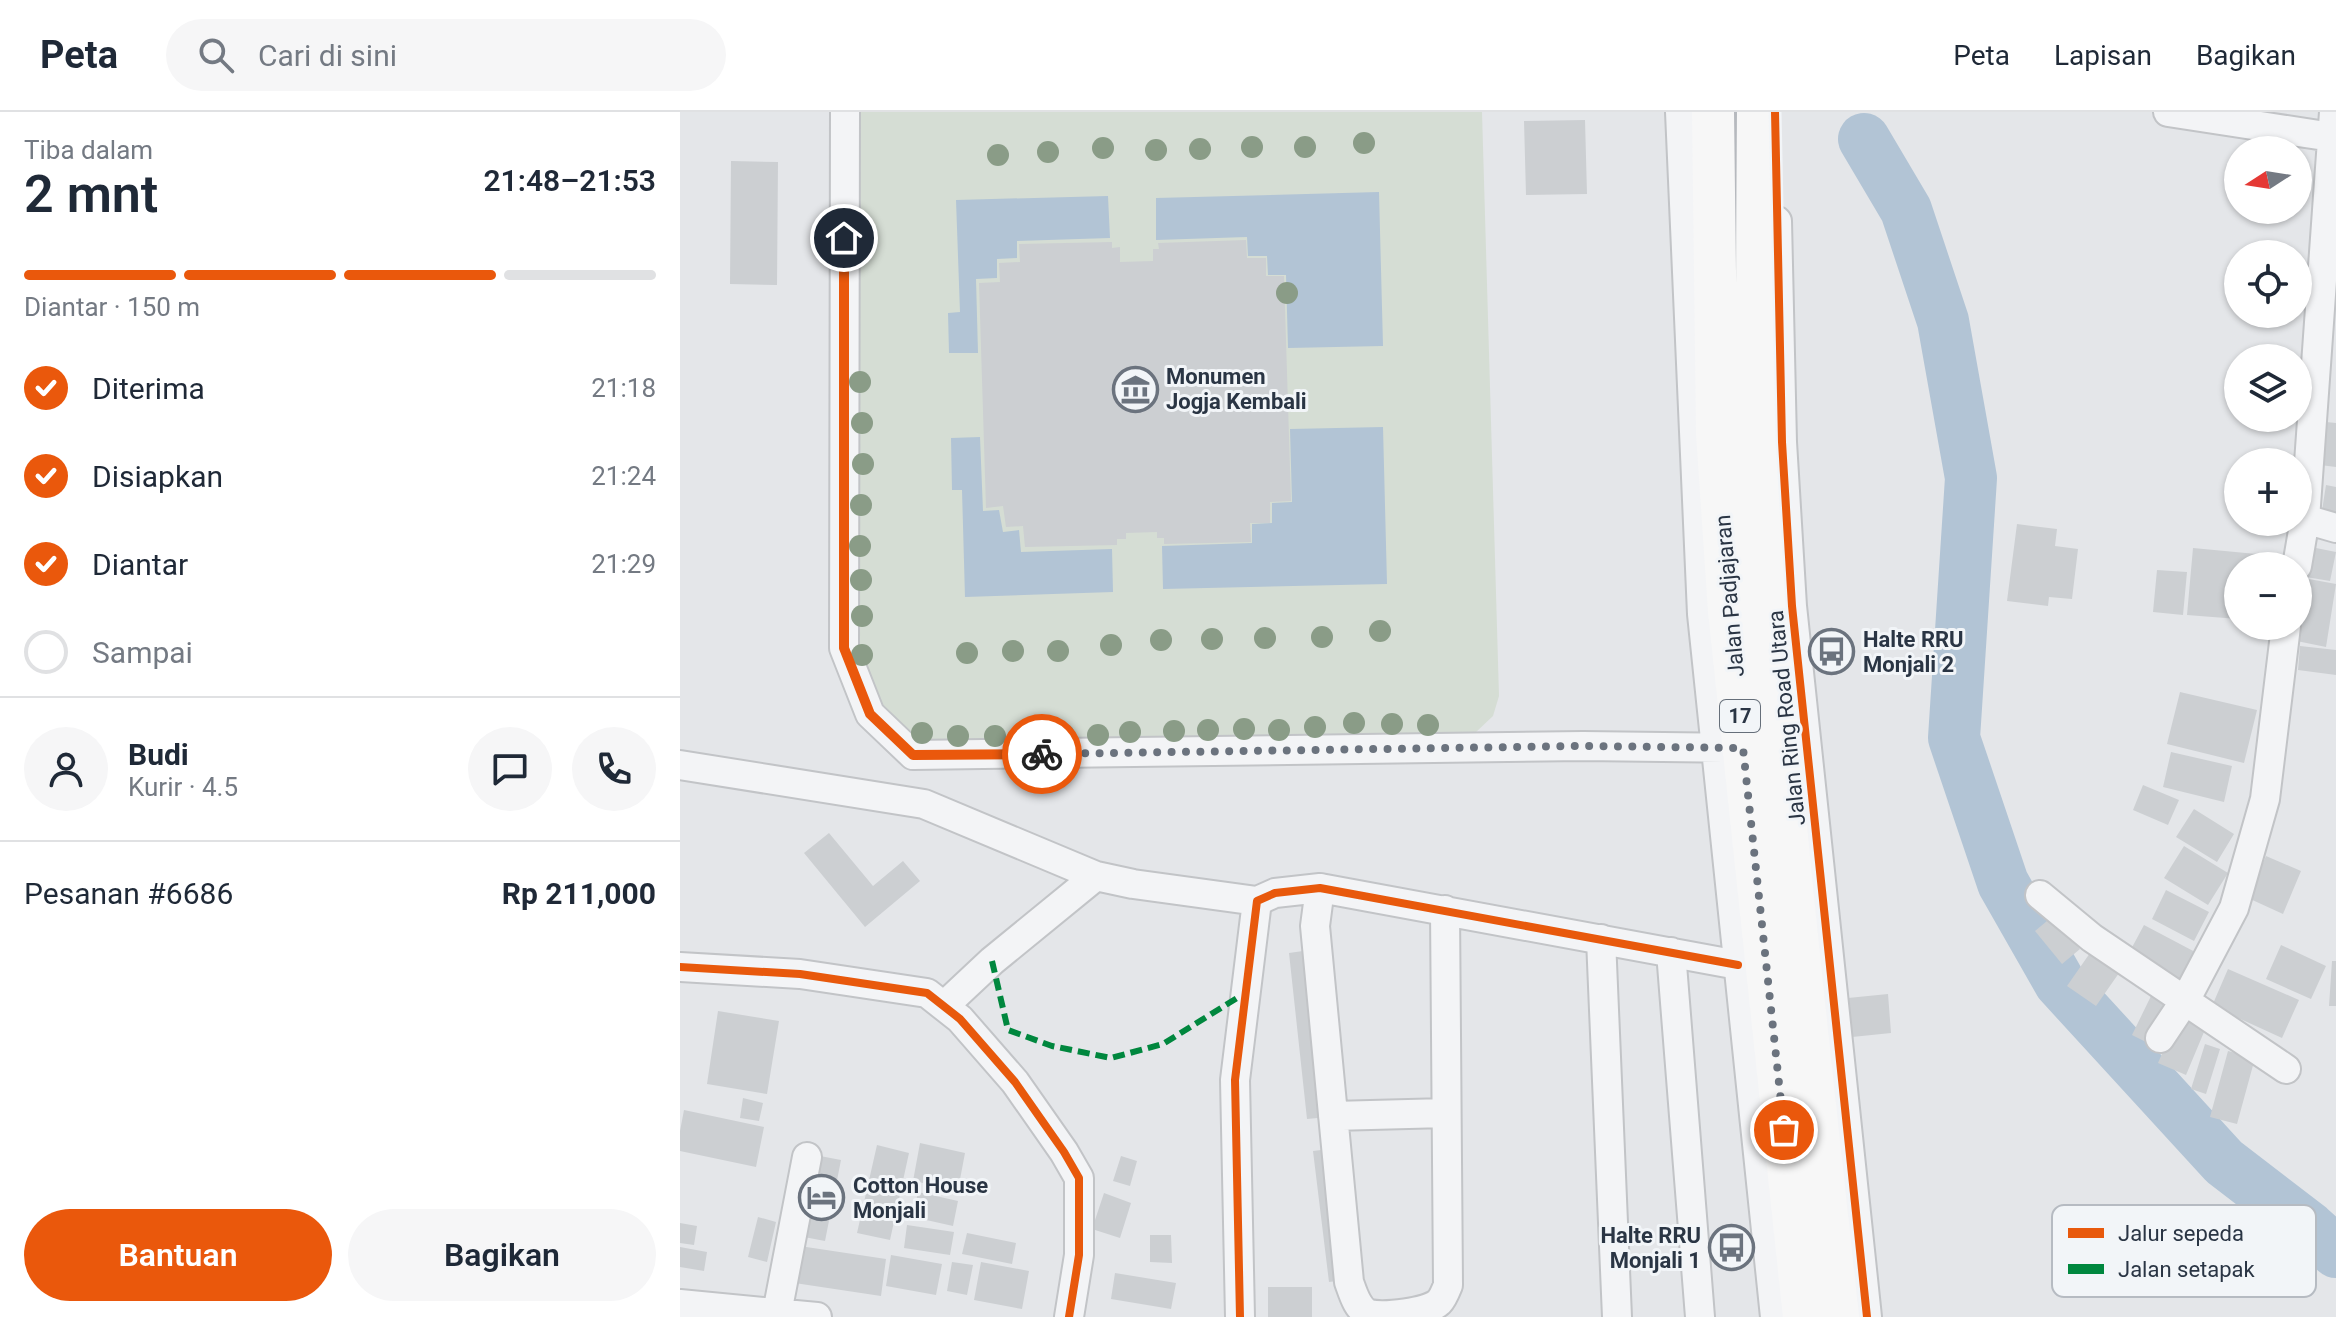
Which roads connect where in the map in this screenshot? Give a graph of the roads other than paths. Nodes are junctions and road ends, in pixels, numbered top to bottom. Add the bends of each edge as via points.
1 (845, 112) edge
2 (1680, 112) edge
3 (1713, 112) edge
4 (1758, 112) edge
5 (1775, 112) edge
6 (2168, 112) edge
7 (2333, 141) edge
8 (2326, 351) edge
9 (2312, 463) edge
10 (2312, 521) edge
11 (2336, 528) edge
12 (2284, 640) edge
13 (1730, 748) junction
14 (680, 765) edge
15 (1799, 808) junction
16 (1096, 876) junction
17 (1320, 888) junction
18 (2040, 895) dead end
19 (1257, 901) junction
20 (1445, 910) junction
21 (1601, 939) junction
22 (1671, 952) junction
23 (1738, 965) junction
24 (680, 967) edge
25 (2186, 999) junction
26 (944, 1006) junction
27 (2160, 1038) dead end
28 (2286, 1069) dead end
29 (1446, 1113) junction
30 (1333, 1116) junction
31 (807, 1157) dead end
32 (680, 1304) edge
33 (777, 1313) junction
34 (817, 1317) edge
35 (1069, 1317) edge
36 (1240, 1317) edge
37 (1617, 1317) edge
38 (1700, 1317) edge
39 (1775, 1317) edge
40 (1804, 1317) edge
41 (1838, 1317) edge
42 (1867, 1317) edge

1 - 13 street via 844,648 870,714 913,755
2 - 13 street via 1702,614
3 - 13 highway, Jalan Padjajaran / 17 via 1717,433 1729,611
4 - 15 highway, Jalan Padjajaran / 17 via 1756,314 1764,544
5 - 15 street, Jalan Ring Road Utara via 1782,442
6 - 7 street
7 - 8 street
8 - 9 street
10 - 11 street
12 - 25 street via 2265,799 2234,908
13 - 23 street
13 - 40 highway, Jalan Padjajaran / 17
14 - 16 street via 924,804
15 - 41 highway, Jalan Padjajaran / 17
15 - 42 street, Jalan Ring Road Utara
16 - 19 street
16 - 26 street
17 - 19 street via 1275,893
17 - 20 street
17 - 30 street via 1315,926
18 - 25 street via 2092,938
19 - 36 street via 1235,1080
20 - 21 street
20 - 29 street
21 - 22 street
21 - 37 street
22 - 23 street
22 - 38 street
23 - 39 street
24 - 26 street via 828,978 927,993
25 - 27 street
25 - 28 street
26 - 35 street via 1015,1082 1079,1178 1079,1255
29 - 30 street
29 - 30 street via 1448,1285 1439,1302 1390,1315 1368,1314 1349,1282
31 - 33 street
32 - 33 street
33 - 34 street

